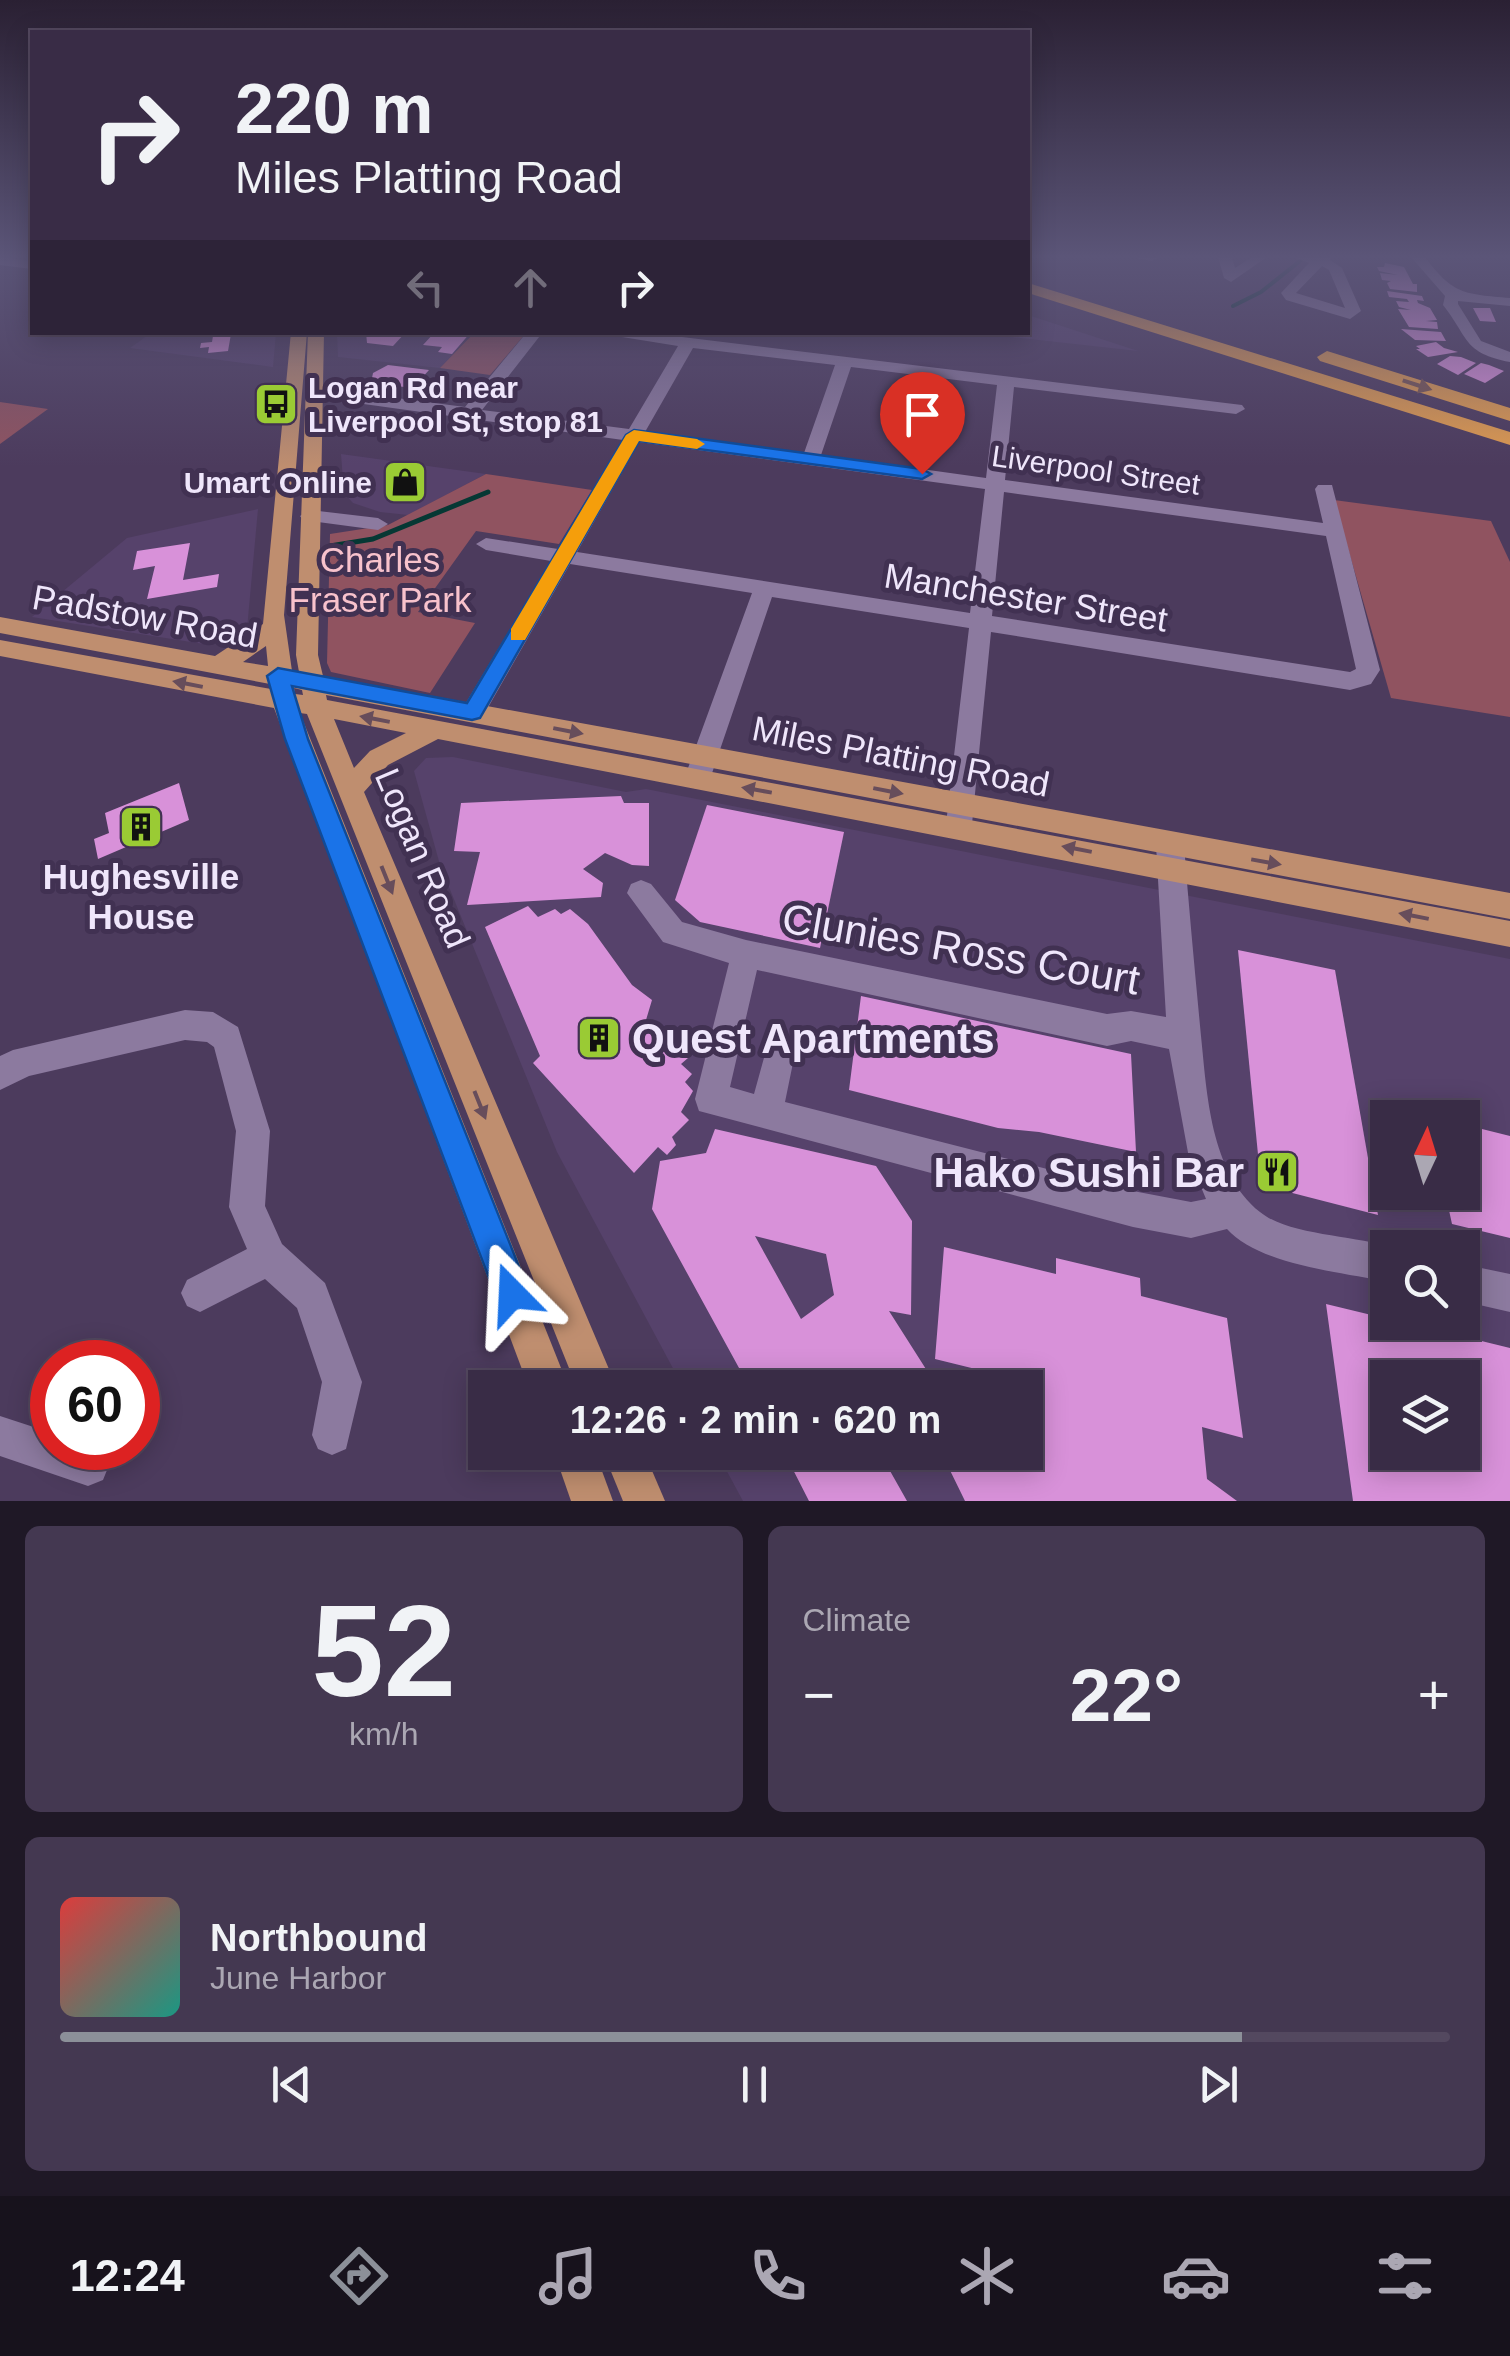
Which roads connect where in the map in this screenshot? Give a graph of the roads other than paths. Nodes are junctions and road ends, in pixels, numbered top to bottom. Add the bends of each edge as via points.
1 (1159, 327) edge
2 (1227, 327) edge
3 (1465, 327) edge
4 (298, 335) edge
5 (316, 335) edge
6 (534, 335) edge
7 (620, 335) edge
8 (688, 344) junction
9 (1510, 356) edge
10 (844, 362) junction
11 (1006, 382) junction
12 (313, 392) junction
13 (1236, 409) dead end
14 (470, 413) junction
15 (1510, 415) edge
16 (634, 435) junction
17 (1510, 439) edge
18 (811, 459) junction
19 (997, 484) junction
20 (1324, 490) dead end
21 (310, 516) junction
22 (378, 524) dead end
23 (1336, 531) junction
24 (486, 544) dead end
25 (564, 557) junction
26 (764, 589) junction
27 (980, 623) junction
28 (0, 625) edge
29 (273, 628) junction
30 (0, 648) edge
31 (218, 665) junction
32 (311, 682) junction
33 (281, 689) junction
34 (316, 708) junction
35 (472, 712) junction
36 (433, 730) junction
37 (700, 768) junction
38 (349, 790) junction
39 (958, 816) junction
40 (1171, 857) junction
41 (641, 893) dead end
42 (1510, 906) edge
43 (1510, 934) edge
44 (746, 954) junction
45 (1186, 1036) junction
46 (778, 1058) dead end
47 (0, 1074) edge
48 (766, 1114) junction
49 (1232, 1210) junction
50 (270, 1257) junction
51 (1370, 1260) edge
52 (1480, 1286) edge
53 (200, 1293) dead end
54 (1510, 1294) edge
55 (541, 1370) edge
56 (589, 1370) edge
57 (332, 1435) dead end
58 (2, 1440) edge
59 (30, 1448) edge
60 (581, 1470) edge
61 (631, 1470) edge
62 (592, 1501) edge
63 (644, 1501) edge

1 - 17 highway
2 -> 15 highway
3 - 9 street via 1472,343
4 - 29 main road, Logan Road
5 - 12 main road, Logan Road
6 - 14 street
7 - 8 street
8 - 10 street
8 - 16 street
10 - 11 street
10 - 18 street
11 - 13 street
11 - 19 street
12 - 14 street, Liverpool Street
12 - 21 main road, Logan Road
14 - 16 street, Liverpool Street
16 - 18 street, Liverpool Street
16 - 25 street
18 - 19 street, Liverpool Street
19 - 23 street, Liverpool Street
19 - 27 street
20 - 23 street, Manchester Street
21 - 22 street
21 - 32 main road, Logan Road
23 - 27 street, Manchester Street via 1368,670 1363,678
24 - 25 street, Manchester Street
25 - 26 street, Manchester Street
25 - 35 street
26 - 27 street, Manchester Street
26 - 37 street
27 - 39 street
28 - 31 main road, Padstow Road
29 - 31 main road
29 - 33 main road, Logan Road
33 -> 30 main road, Padstow Road
31 - 33 main road, Padstow Road
32 - 33 main road, Miles Platting Road
32 - 34 main road, Logan Road
32 - 35 main road, Miles Platting Road
33 - 34 main road, Padstow Road
33 - 55 main road, Logan Road
36 -> 34 main road, Miles Platting Road
34 - 38 main road, Logan Road
35 -> 37 main road, Miles Platting Road
36 - 37 main road, Miles Platting Road
36 - 38 main road via 378,758
37 - 39 main road, Miles Platting Road
38 -> 56 main road, Logan Road
39 - 40 main road, Miles Platting Road
40 -> 42 main road, Miles Platting Road
43 -> 40 main road, Miles Platting Road
40 - 45 street, Clunies Ross Court
41 - 44 street via 673,933
44 - 45 street, Clunies Ross Court via 1107,1030 1132,1026
44 - 48 street, Clunies Ross Court via 711,1100
45 - 49 street, Clunies Ross Court via 1194,1127
46 - 48 street
47 - 50 street via 24,1061 185,1025 213,1027 227,1038 253,1130 247,1206
48 - 49 street, Clunies Ross Court via 1132,1209 1192,1220
49 - 51 street, Clunies Ross Court via 1267,1234
50 - 53 street
50 - 57 street via 312,1296 342,1382
52 - 54 street
58 - 59 street
60 - 62 main road
61 - 63 main road

